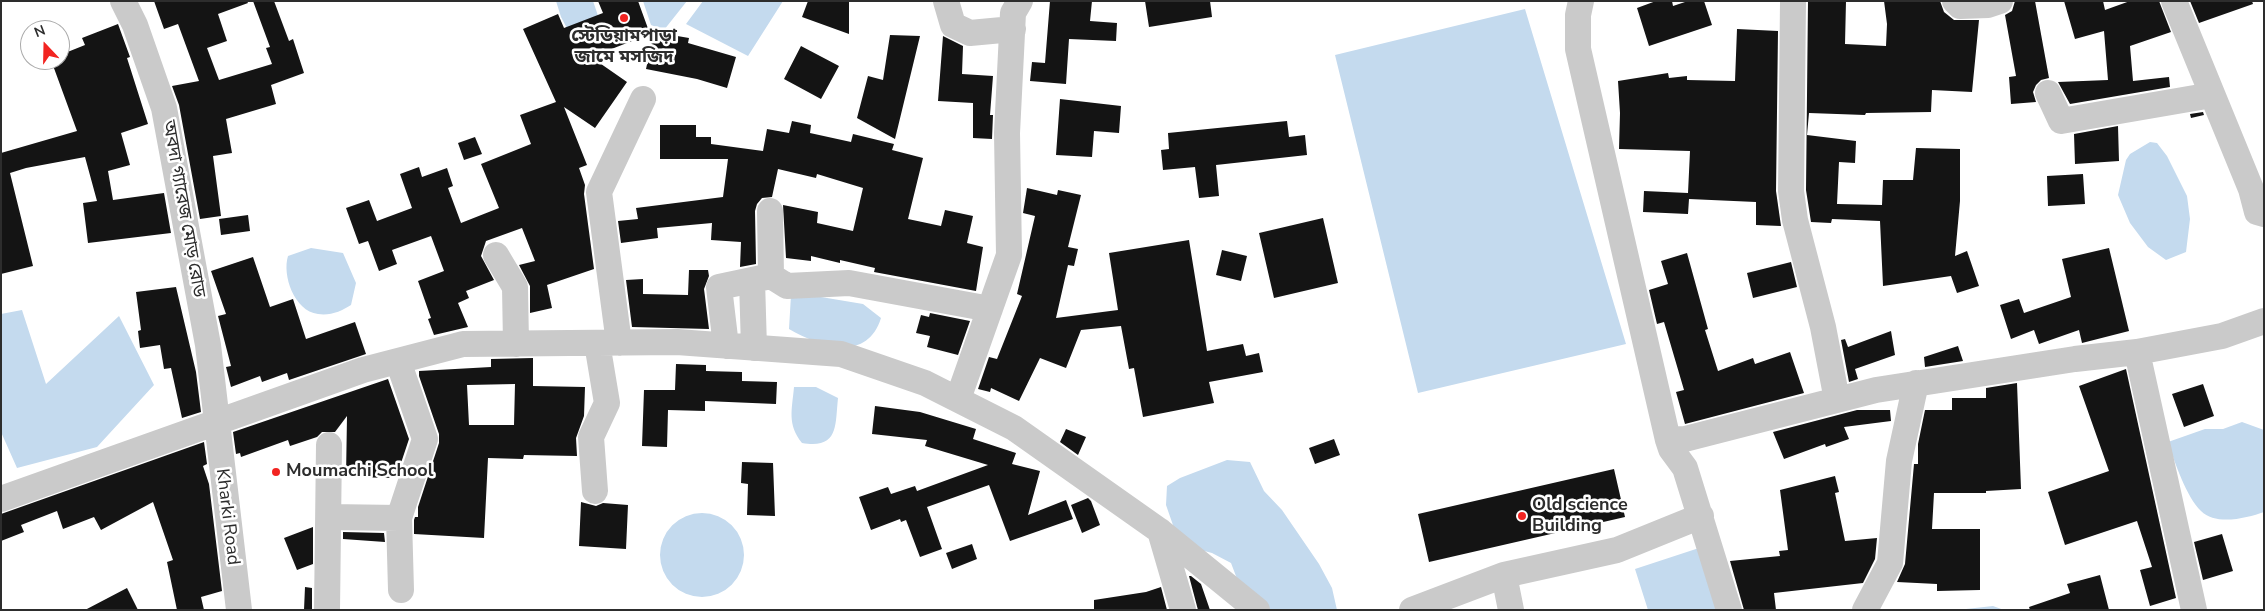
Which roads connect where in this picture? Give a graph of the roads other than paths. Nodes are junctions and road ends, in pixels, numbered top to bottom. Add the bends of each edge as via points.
1 (123, 1) edge
2 (946, 1) edge
3 (1020, 1) edge
4 (1581, 1) edge
5 (1793, 1) edge
6 (1955, 1) edge
7 (2000, 1) edge
8 (2174, 1) edge
9 (1013, 29) junction
10 (2048, 93) dead end
11 (2212, 95) junction
12 (643, 99) dead end
13 (770, 211) dead end
14 (2264, 214) edge
15 (496, 255) dead end
16 (761, 278) junction
17 (990, 309) junction
18 (2264, 321) edge
19 (608, 343) junction
20 (516, 344) junction
21 (726, 346) junction
22 (754, 348) junction
23 (2137, 352) junction
24 (398, 361) junction
25 (1916, 383) junction
26 (958, 399) junction
27 (1837, 400) junction
28 (216, 424) junction
29 (1668, 440) junction
30 (329, 446) dead end
31 (596, 491) dead end
32 (1, 499) edge
33 (1701, 516) junction
34 (329, 517) junction
35 (399, 518) junction
36 (1160, 531) junction
37 (1504, 575) junction
38 (401, 590) dead end
39 (239, 610) edge
40 (326, 610) edge
41 (1183, 610) edge
42 (1257, 610) edge
43 (1412, 610) edge
44 (1511, 610) edge
45 (1729, 610) edge
46 (1865, 610) edge
47 (2194, 610) edge

1 - 28 street, অবদা গ্যারেজ মোড় রোড via 135,25 164,108 208,345
2 - 9 street via 954,25 970,33
3 - 9 street via 1014,13
4 - 29 street via 1578,48
5 - 27 street via 1791,191 1794,220 1823,327
6 - 7 street via 1960,6
8 - 11 street
9 - 17 street via 1007,132 1009,255
10 - 11 street via 2060,121
11 - 14 street via 2251,189 2257,212
12 - 19 street via 599,192
13 - 16 street
15 - 20 street via 515,287
16 - 17 street via 787,286 849,283
16 - 21 street via 719,286
16 - 22 street
17 - 26 street
18 - 23 street via 2222,336
19 - 20 street
19 - 21 street via 677,342
19 - 31 street via 607,403 590,437
20 - 24 street via 464,344
21 - 22 street
22 - 26 street via 841,354 925,382
23 - 25 street
23 - 47 street
24 - 28 street via 362,370
24 - 35 street via 425,439
25 - 27 street
25 - 46 street via 1899,461 1890,563
26 - 36 street via 1014,428
27 - 29 street via 1685,439
28 - 32 street via 133,450
28 - 39 street, Kharki Road
29 - 33 street via 1670,449 1685,468
30 - 34 street
33 - 37 street via 1618,550
33 - 45 street
34 - 35 street
34 - 40 street
35 - 38 street
36 - 41 street
36 - 42 street
37 - 43 street
37 - 44 street

